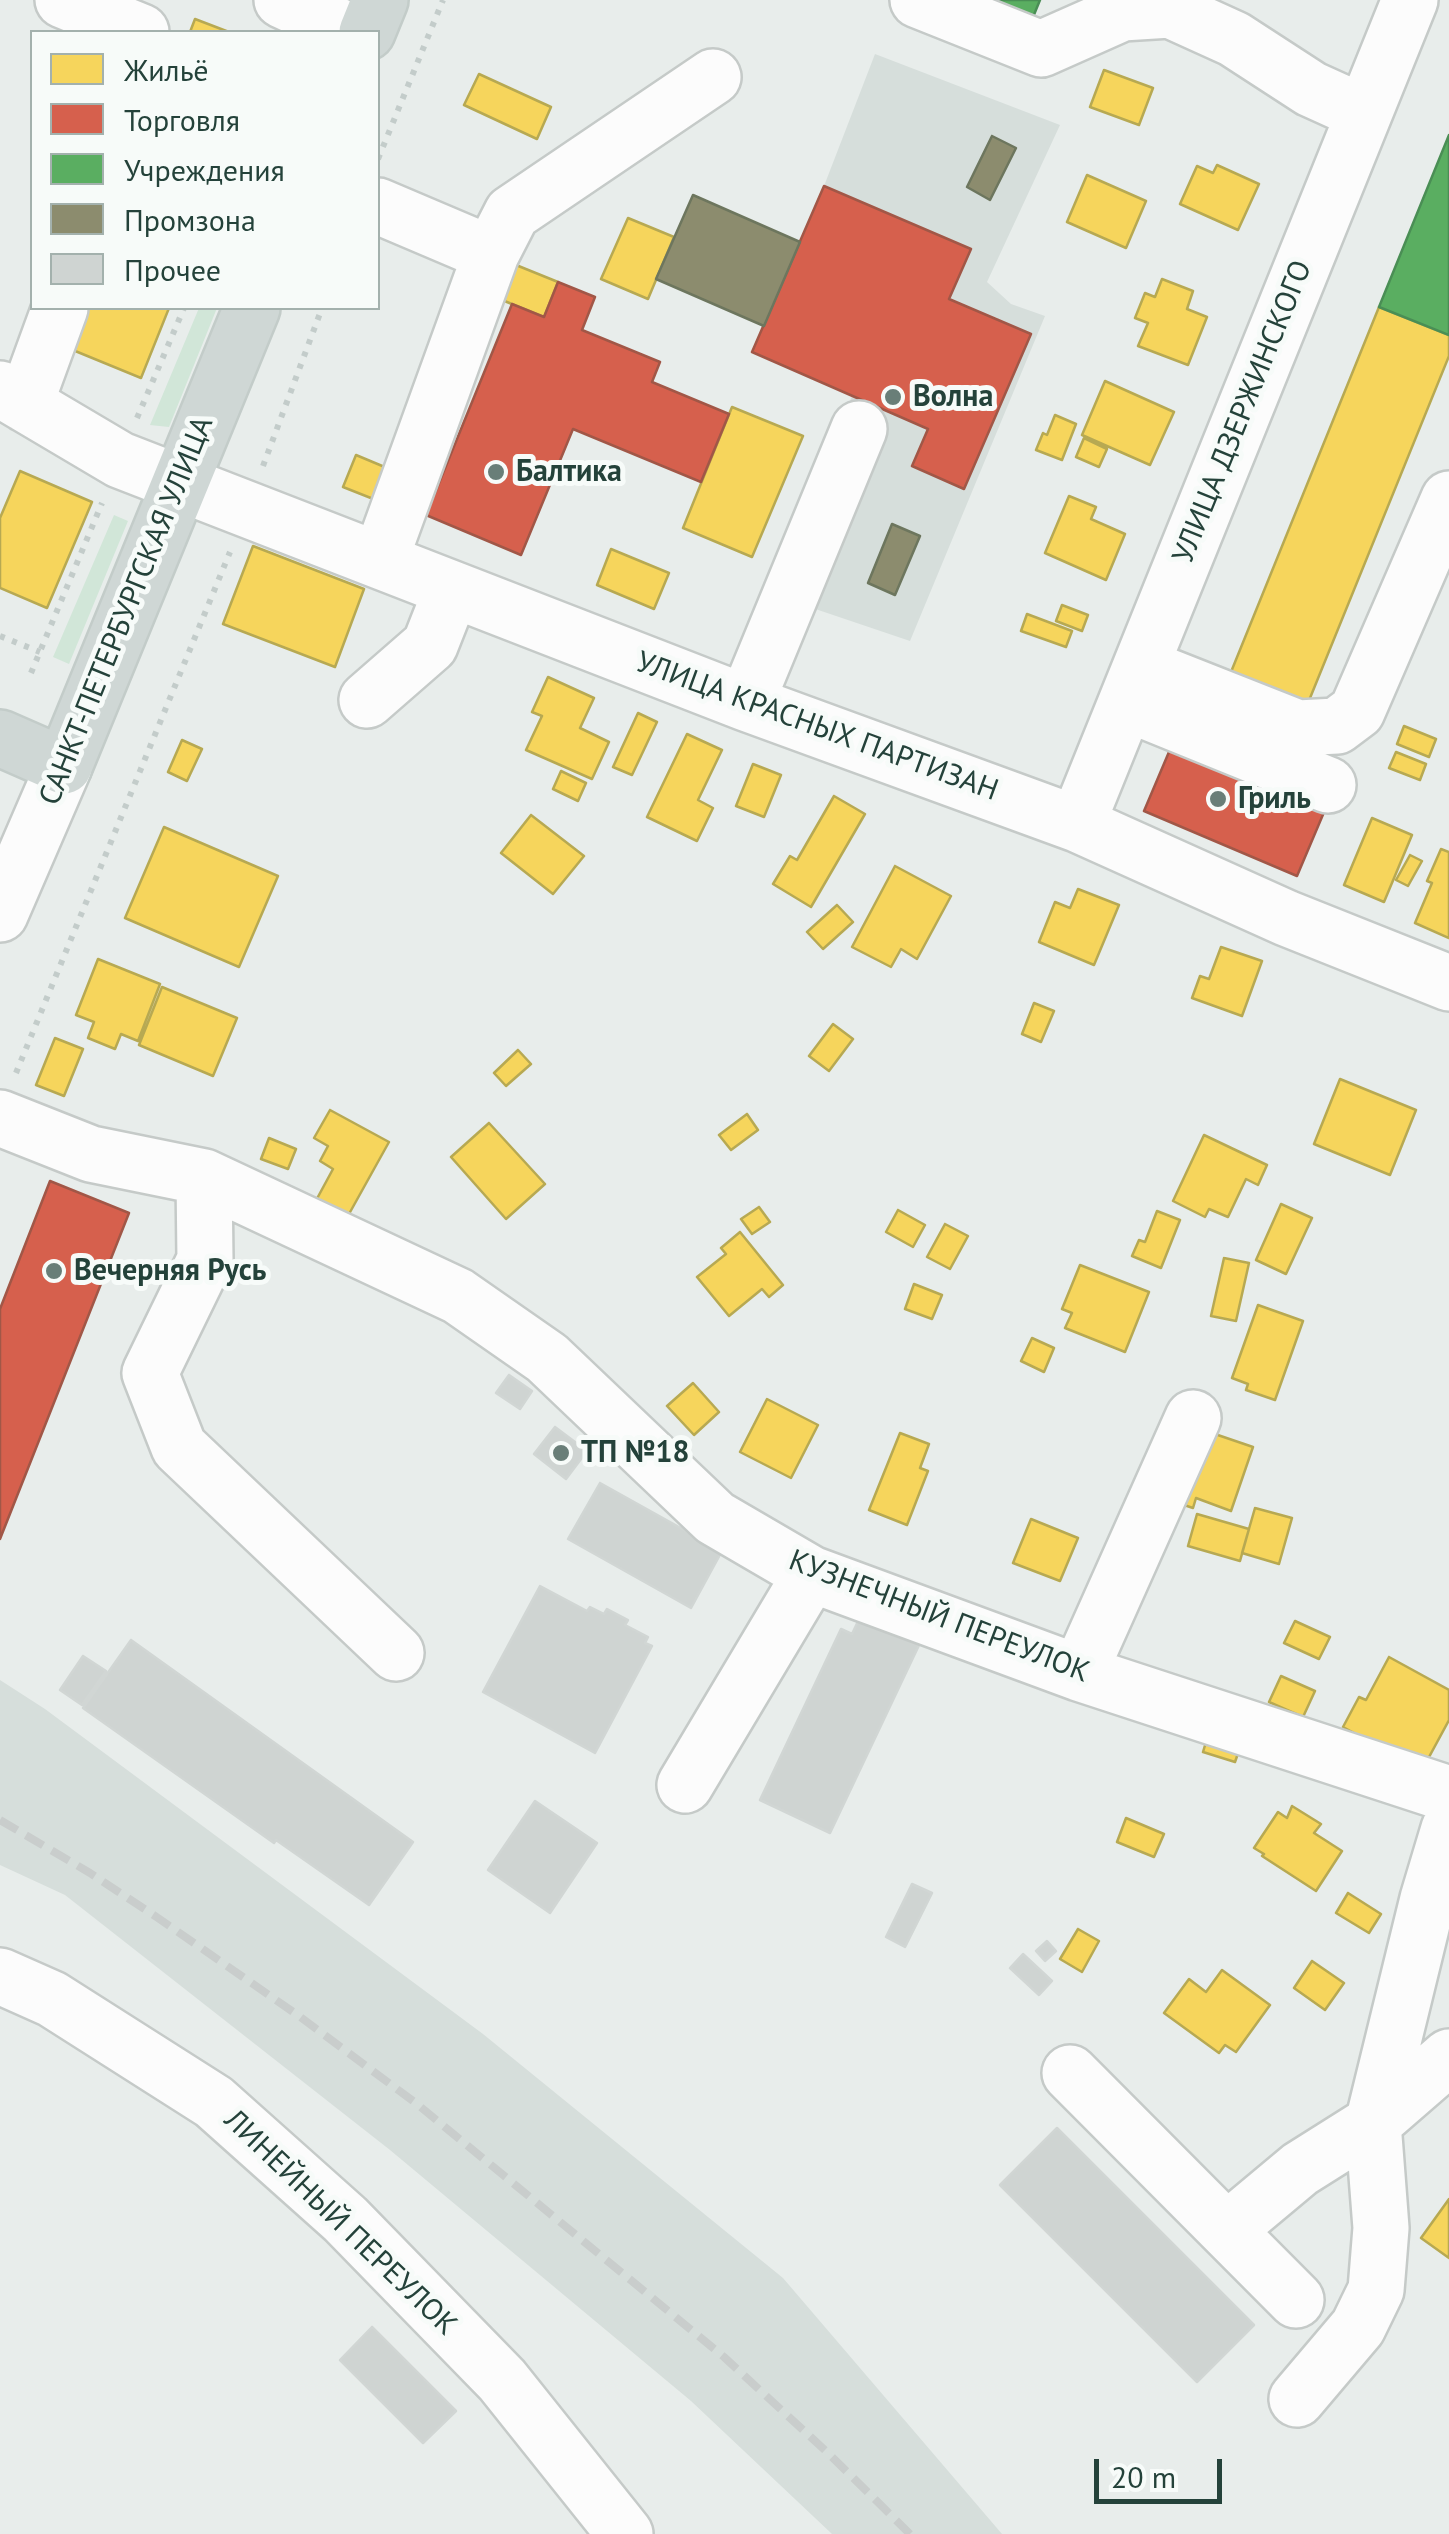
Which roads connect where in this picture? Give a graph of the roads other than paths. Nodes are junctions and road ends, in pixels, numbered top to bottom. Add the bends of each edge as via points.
1 (63, 0) edge
2 (282, 0) edge
3 (380, 0) edge
4 (918, 0) edge
5 (1410, 0) edge
6 (1103, 12) edge
7 (136, 30) edge
8 (347, 30) edge
9 (368, 30) edge
10 (713, 78) dead end
11 (1364, 113) junction
12 (380, 207) edge
13 (492, 254) junction
14 (59, 310) edge
15 (251, 310) edge
16 (12, 396) edge
17 (859, 429) dead end
18 (181, 482) junction
19 (1449, 499) edge
20 (380, 560) junction
21 (452, 588) junction
22 (1133, 685) junction
23 (367, 700) dead end
24 (746, 704) junction
25 (0, 738) edge
26 (64, 766) junction
27 (1328, 785) dead end
28 (1077, 824) junction
29 (0, 914) edge
30 (1449, 983) edge
31 (7, 1097) edge
32 (204, 1177) junction
33 (1192, 1418) dead end
34 (811, 1574) junction
35 (396, 1653) dead end
36 (1079, 1673) junction
37 (685, 1785) dead end
38 (1449, 1794) edge
39 (1449, 1828) edge
40 (1438, 1916) edge
41 (0, 1976) edge
42 (1449, 2057) edge
43 (1070, 2073) dead end
44 (1373, 2123) junction
45 (1227, 2230) junction
46 (1296, 2300) dead end
47 (1297, 2399) dead end
48 (626, 2534) edge

1 - 7 street
2 - 8 street
3 - 9 main road
4 - 6 street via 1041,49
5 - 11 street, УЛИЦА ДЗЕРЖИНСКОГО
6 - 11 street via 1170,10 1234,39 1310,90
10 - 13 street via 512,212
11 - 22 street, УЛИЦА ДЗЕРЖИНСКОГО
12 - 13 street
13 - 20 street
14 - 16 street
15 - 18 main road, САНКТ-ПЕТЕРБУРГСКАЯ УЛИЦА
16 - 18 street, УЛИЦА КРАСНЫХ ПАРТИЗАН via 120,460
17 - 24 street
18 - 20 street, УЛИЦА КРАСНЫХ ПАРТИЗАН
18 - 26 main road, САНКТ-ПЕТЕРБУРГСКАЯ УЛИЦА
19 - 22 street via 1357,712 1338,726 1298,728
20 - 21 street, УЛИЦА КРАСНЫХ ПАРТИЗАН
21 - 23 street via 430,645
21 - 24 street, УЛИЦА КРАСНЫХ ПАРТИЗАН
22 - 27 street
22 - 28 street, УЛИЦА ДЗЕРЖИНСКОГО
24 - 28 street, УЛИЦА КРАСНЫХ ПАРТИЗАН
25 - 26 main road
26 - 29 street, САНКТ-ПЕТЕРБУРГСКАЯ УЛИЦА
28 - 30 street, УЛИЦА КРАСНЫХ ПАРТИЗАН
31 - 32 street, КУЗНЕЧНЫЙ ПЕРЕУЛОК via 91,1154
32 - 34 street, КУЗНЕЧНЫЙ ПЕРЕУЛОК via 458,1296 548,1358 715,1518
32 - 35 street via 205,1260 150,1373 180,1447
33 - 36 street
34 - 36 street, КУЗНЕЧНЫЙ ПЕРЕУЛОК
34 - 37 street
36 - 38 street, КУЗНЕЧНЫЙ ПЕРЕУЛОК
39 - 40 street
40 - 44 street
41 - 48 street, ЛИНЕЙНЫЙ ПЕРЕУЛОК via 52,1999 214,2102 345,2220 502,2380
42 - 44 street
43 - 45 street
44 - 45 street via 1300,2169
44 - 47 street via 1381,2228 1376,2290 1358,2327
45 - 46 street

